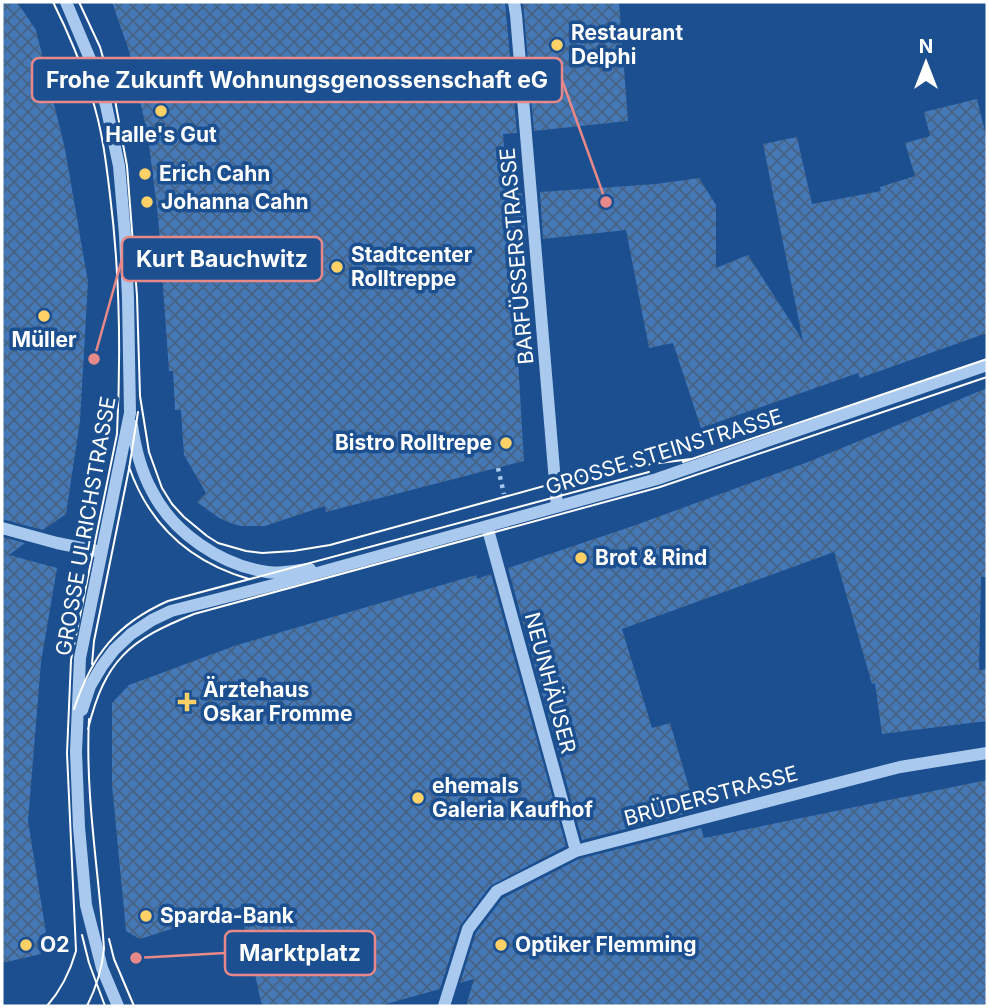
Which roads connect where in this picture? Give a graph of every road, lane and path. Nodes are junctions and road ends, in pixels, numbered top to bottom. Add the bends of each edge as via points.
1 (66, 2) edge
2 (514, 2) edge
3 (987, 365) edge
4 (130, 413) junction
5 (557, 506) junction
6 (487, 526) junction
7 (2, 528) edge
8 (101, 552) junction
9 (348, 564) junction
10 (77, 730) junction
11 (987, 753) edge
12 (576, 851) junction
13 (118, 1006) edge
14 (444, 1006) edge

1 - 4 street, GROSSE ULRICHSTRASSE via 106,105 119,166
2 - 5 street, BARFÜSSERSTRASSE
3 - 5 street, GROSSE STEINSTRASSE via 657,479
4 - 8 street, GROSSE ULRICHSTRASSE
4 - 9 street, GROSSE STEINSTRASSE via 152,492 187,535 205,549 235,564 268,572
5 - 6 street, GROSSE STEINSTRASSE
6 - 9 street, GROSSE STEINSTRASSE
6 - 12 street, NEUNHÄUSER
7 - 8 street
8 - 10 street, GROSSE ULRICHSTRASSE via 80,657
9 - 10 street, GROSSE STEINSTRASSE via 152,620 131,634 102,666 90,686
10 - 13 street via 86,905 102,968
11 - 12 street, BRÜDERSTRASSE via 900,767
12 - 14 street, BRÜDERSTRASSE via 497,891 468,929

